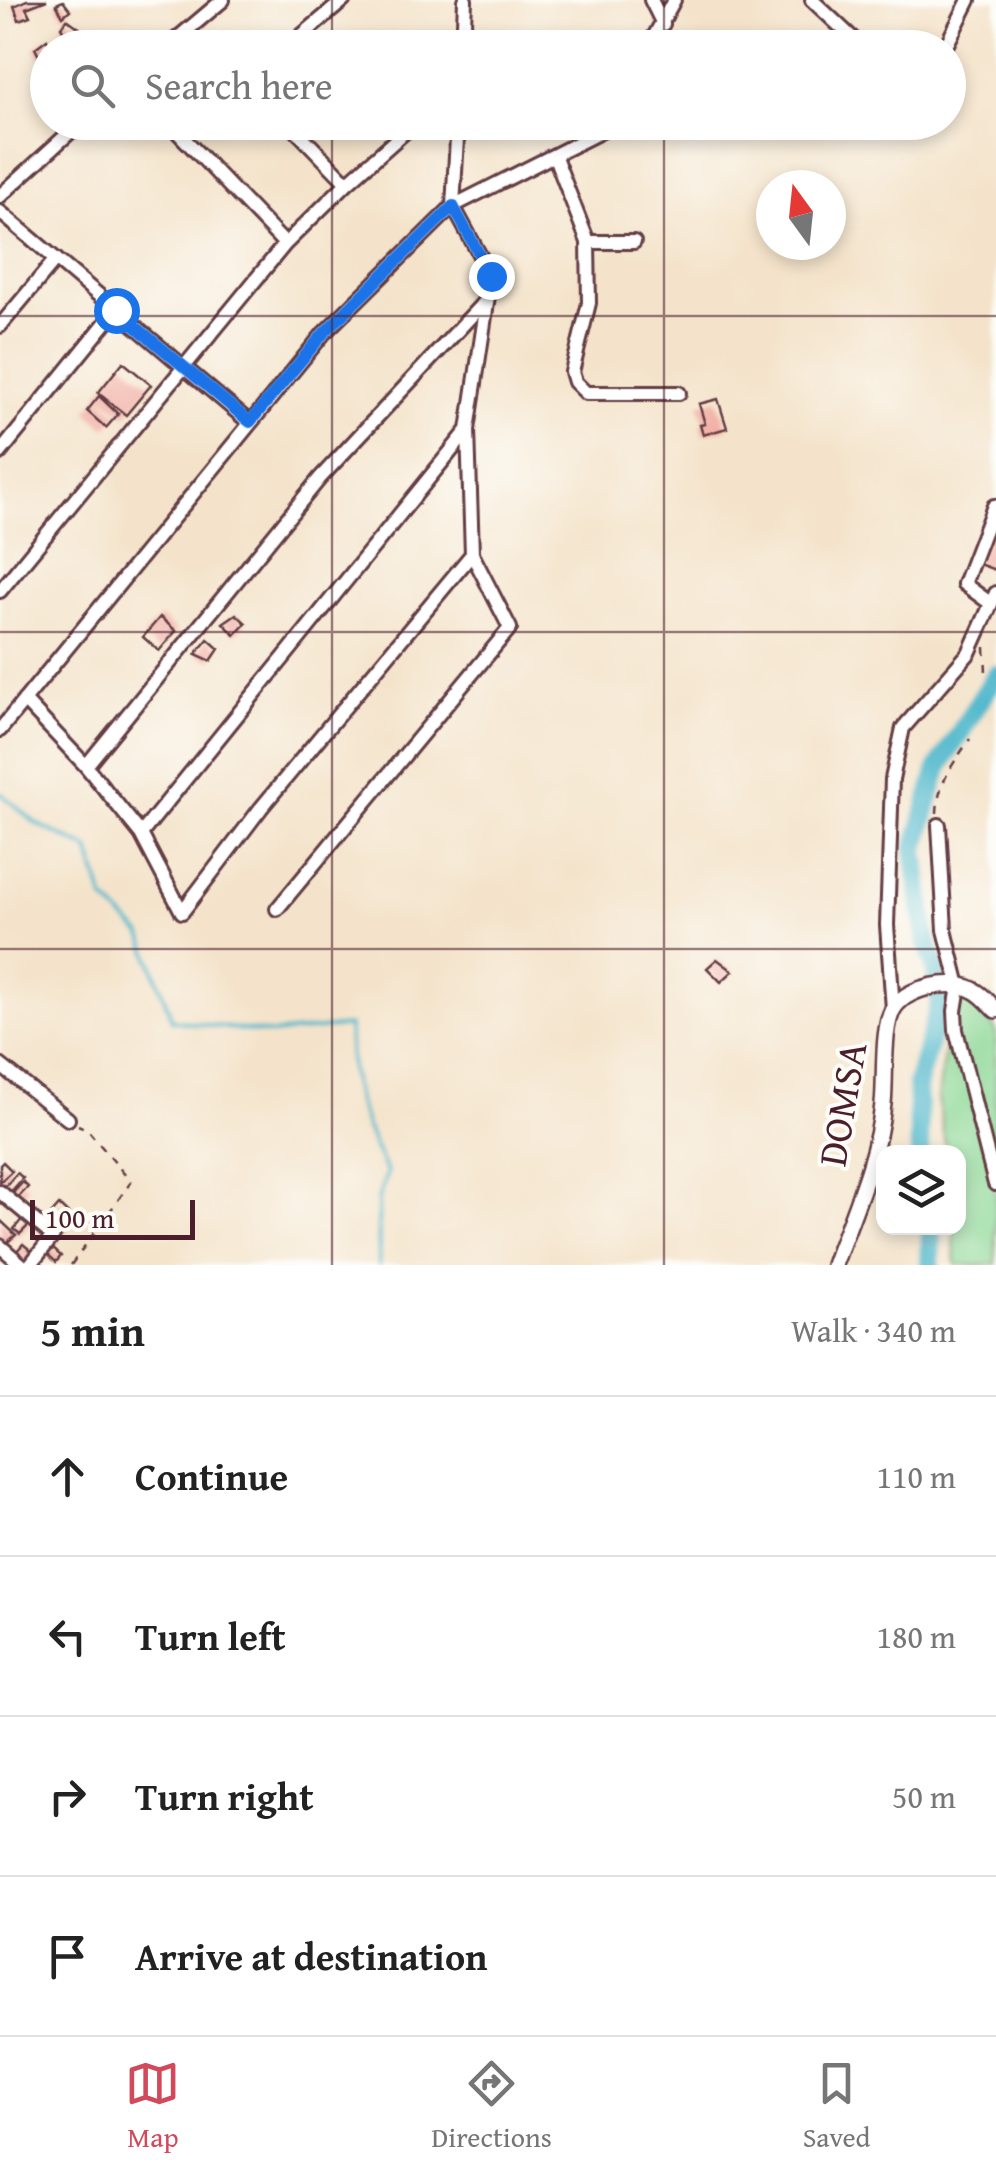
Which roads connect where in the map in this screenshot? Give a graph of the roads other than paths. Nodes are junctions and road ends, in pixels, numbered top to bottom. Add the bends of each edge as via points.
1 (223, 0) edge
2 (344, 0) edge
3 (465, 0) edge
4 (651, 0) edge
5 (674, 0) edge
6 (812, 0) edge
7 (969, 0) edge
8 (663, 24) junction
9 (187, 30) edge
10 (308, 30) edge
11 (464, 30) edge
12 (659, 30) edge
13 (844, 30) edge
14 (954, 30) edge
15 (61, 140) edge
16 (185, 140) edge
17 (306, 140) edge
18 (395, 140) edge
19 (457, 140) edge
20 (586, 140) edge
21 (555, 157) junction
22 (347, 182) junction
23 (0, 196) edge
24 (453, 206) junction
25 (0, 212) edge
26 (588, 242) junction
27 (634, 242) dead end
28 (285, 244) junction
29 (56, 259) junction
30 (489, 298) junction
31 (116, 310) junction
32 (0, 326) edge
33 (184, 365) junction
34 (679, 394) dead end
35 (250, 422) junction
36 (468, 430) junction
37 (0, 452) edge
38 (994, 506) edge
39 (472, 554) junction
40 (0, 591) edge
41 (993, 598) edge
42 (24, 700) junction
43 (0, 730) edge
44 (86, 766) junction
45 (938, 826) road end
46 (141, 834) junction
47 (277, 910) dead end
48 (953, 986) junction
49 (893, 1008) junction
50 (996, 1010) edge
51 (0, 1065) edge
52 (68, 1119) road end
53 (996, 1184) edge
54 (0, 1192) edge
55 (0, 1246) edge
56 (26, 1265) edge
57 (834, 1265) edge

1 - 9 street
2 - 10 street
3 - 11 street
4 - 8 street
5 - 8 street
6 - 13 street
7 - 14 street
8 - 12 street
15 - 23 street
16 - 28 street
17 - 22 street
18 - 22 street
19 - 24 street
20 - 21 street
21 - 24 street
21 - 26 street
22 - 28 street
24 - 30 street via 491,276
24 - 35 street via 324,333
25 - 29 street
26 - 27 street
26 - 34 street via 588,303 575,382 586,393
28 - 33 street
29 - 31 street
29 - 32 street
30 - 36 street
30 - 44 street via 320,478
31 - 33 street
31 - 37 street
33 - 35 street
33 - 40 street
35 - 42 street
36 - 39 street
36 - 46 street
38 - 41 street via 964,584
39 - 46 street via 182,912
39 - 47 street via 510,628
41 - 49 street via 969,652 903,728 892,779 887,925
42 - 43 street
42 - 44 street
44 - 46 street
45 - 48 street
48 - 49 main road, DOMSA via 923,989
48 - 50 main road via 973,989
48 - 53 street via 956,1030
49 - 57 main road, DOMSA via 883,1108
51 - 52 street
54 - 56 street via 53,1236
55 - 56 street

